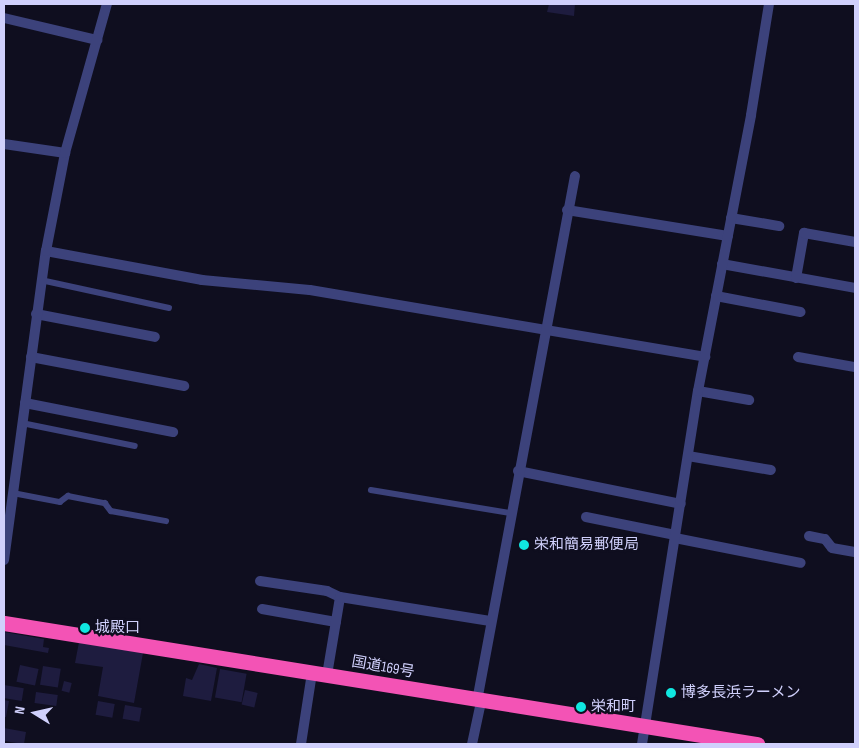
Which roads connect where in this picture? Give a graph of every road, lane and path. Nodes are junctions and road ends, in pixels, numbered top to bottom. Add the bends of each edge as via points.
1 (108, 4) edge
2 (769, 4) edge
3 (4, 18) edge
4 (97, 40) junction
5 (4, 144) edge
6 (64, 153) junction
7 (575, 176) dead end
8 (567, 210) junction
9 (731, 218) junction
10 (779, 226) dead end
11 (728, 236) junction
12 (855, 242) edge
13 (46, 251) junction
14 (722, 264) junction
15 (796, 278) junction
16 (41, 280) junction
17 (855, 288) edge
18 (716, 296) junction
19 (169, 308) dead end
20 (800, 312) dead end
21 (36, 314) junction
22 (544, 331) junction
23 (155, 337) dead end
24 (31, 357) junction
25 (705, 357) junction
26 (798, 357) dead end
27 (855, 367) edge
28 (184, 386) dead end
29 (698, 391) junction
30 (749, 400) dead end
31 (25, 403) junction
32 (22, 423) junction
33 (173, 432) dead end
34 (135, 446) dead end
35 (688, 456) junction
36 (771, 470) dead end
37 (518, 471) junction
38 (371, 490) dead end
39 (13, 493) junction
40 (681, 504) junction
41 (510, 513) junction
42 (586, 518) dead end
43 (166, 521) dead end
44 (6, 532) edge
45 (675, 536) junction
46 (809, 536) dead end
47 (855, 552) edge
48 (4, 560) edge
49 (801, 563) dead end
50 (260, 581) dead end
51 (340, 597) junction
52 (262, 609) dead end
53 (490, 621) junction
54 (336, 622) junction
55 (4, 623) edge
56 (320, 674) junction
57 (479, 701) junction
58 (645, 726) junction
59 (301, 744) edge
60 (472, 744) edge
61 (642, 744) edge
62 (757, 744) edge

1 - 4 street
2 - 9 street
3 - 4 street
4 - 6 street
5 - 6 street
6 - 13 street
7 - 8 street
8 - 11 street
8 - 22 street
9 - 10 street
9 - 11 street
11 - 14 street
12 - 15 street via 804,233
13 - 16 street
13 - 22 street via 202,280 310,290
14 - 15 street
14 - 18 street
15 - 17 street
16 - 19 lane
16 - 21 street
18 - 20 street
18 - 25 street
21 - 23 street
21 - 24 street
22 - 25 street
22 - 37 street
24 - 28 street
24 - 31 street
25 - 29 street
26 - 27 street
29 - 30 street
29 - 35 street
31 - 32 street
31 - 33 street
32 - 34 lane
32 - 39 street
35 - 36 street
35 - 40 street
37 - 40 street
37 - 41 street
38 - 41 lane
39 - 43 lane via 60,502 68,496 105,503 111,511
39 - 44 street
40 - 45 street
41 - 53 street
42 - 45 street
44 - 48 street
45 - 49 street
45 - 58 street
46 - 47 street via 825,539 832,548
50 - 51 street via 327,591
51 - 53 street
51 - 54 street
52 - 54 street
53 - 57 street
54 - 56 street
55 - 56 highway, 国道169号
56 - 57 highway, 国道169号
56 - 59 street
57 - 58 highway, 国道169号
57 - 60 street
58 - 61 street
58 - 62 highway, 国道169号

